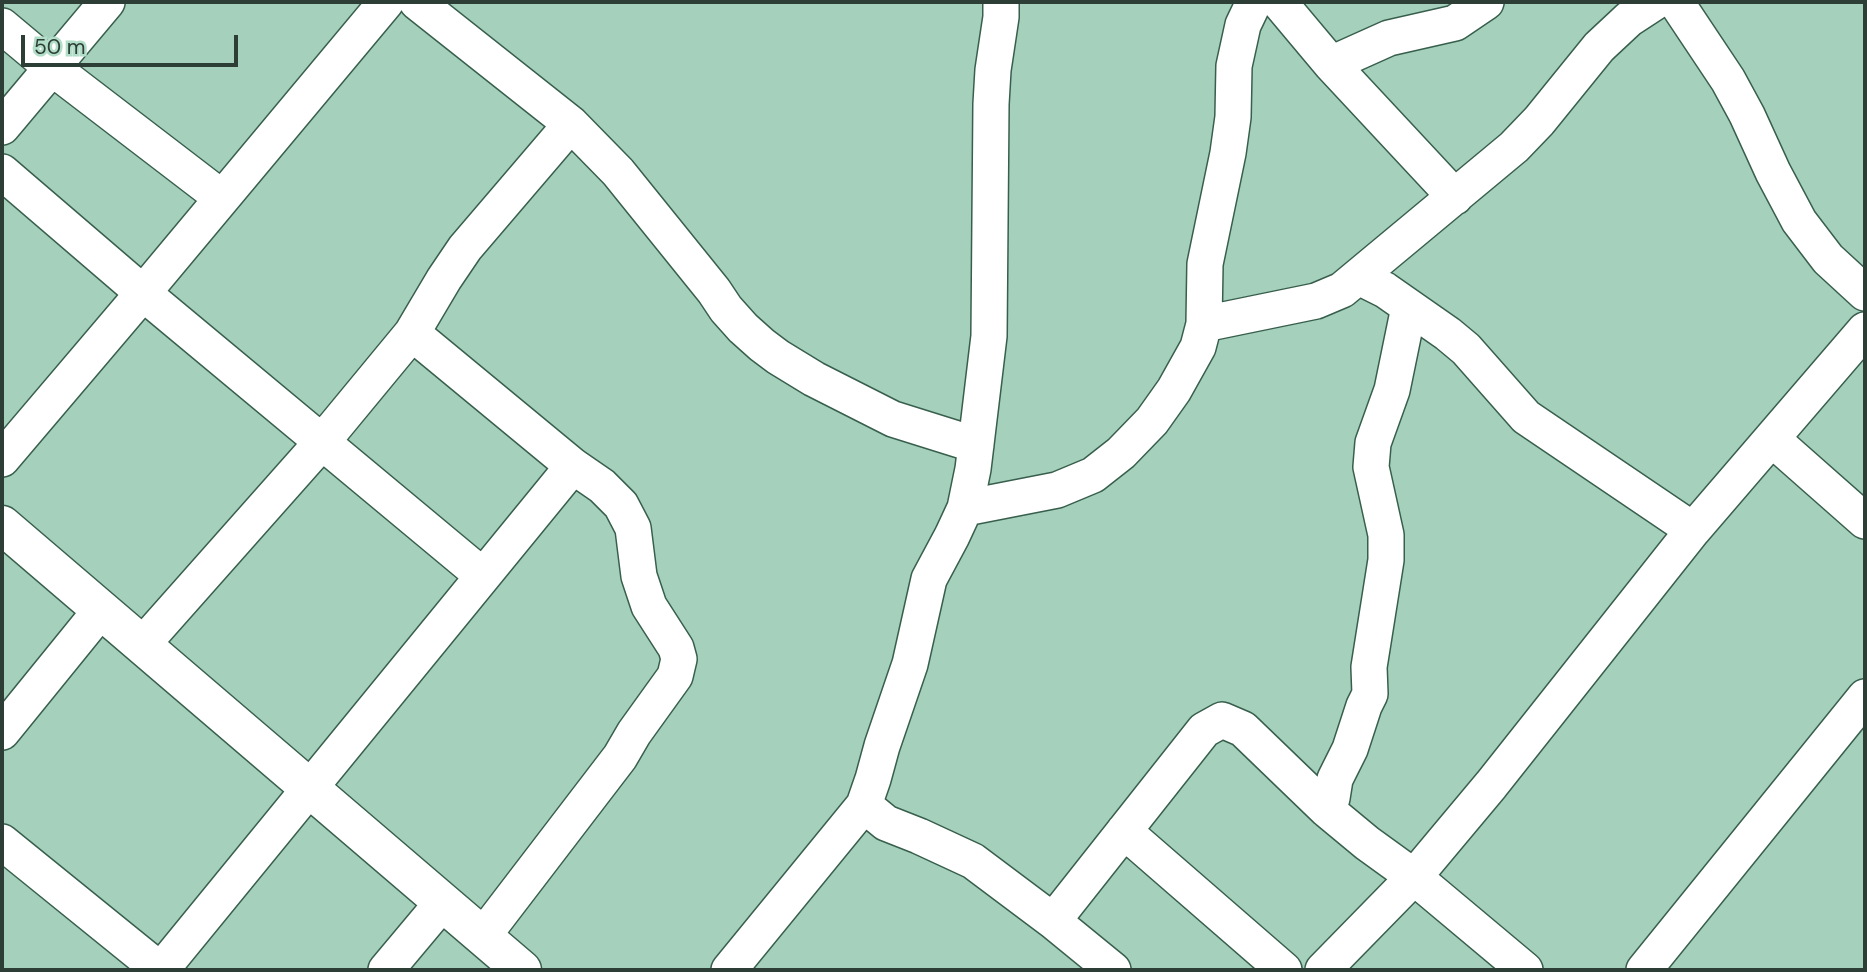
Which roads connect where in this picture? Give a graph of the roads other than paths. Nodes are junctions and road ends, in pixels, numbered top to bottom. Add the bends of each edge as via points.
1 (107, 2) edge
2 (386, 2) edge
3 (417, 2) edge
4 (1000, 2) edge
5 (1254, 2) edge
6 (1279, 2) edge
7 (1486, 2) edge
8 (1676, 2) edge
9 (1637, 6) edge
10 (2, 26) edge
11 (1331, 64) junction
12 (51, 66) junction
13 (571, 124) junction
14 (2, 127) edge
15 (2, 172) edge
16 (1455, 197) junction
17 (222, 198) junction
18 (1359, 277) junction
19 (143, 293) junction
20 (1865, 293) edge
21 (1409, 307) junction
22 (1204, 324) junction
23 (1865, 330) edge
24 (412, 334) junction
25 (1772, 439) junction
26 (322, 442) junction
27 (976, 445) junction
28 (2, 459) edge
29 (573, 467) junction
30 (965, 508) junction
31 (1865, 522) edge
32 (1693, 530) junction
33 (5, 533) edge
34 (483, 576) junction
35 (102, 610) junction
36 (142, 645) junction
37 (1865, 697) edge
38 (2, 732) edge
39 (311, 788) junction
40 (864, 806) junction
41 (1326, 809) junction
42 (1125, 831) junction
43 (2, 842) edge
44 (1414, 877) junction
45 (443, 902) junction
46 (1053, 921) junction
47 (483, 936) junction
48 (160, 970) edge
49 (386, 970) edge
50 (522, 970) edge
51 (729, 970) edge
52 (1113, 970) edge
53 (1284, 970) edge
54 (1323, 970) edge
55 (1525, 970) edge
56 (1644, 970) edge

1 - 12 street
2 - 17 street
3 - 13 street
4 - 27 street via 991,104 989,336
5 - 22 street via 1242,25 1234,66 1228,153 1205,264
6 - 11 street
7 - 11 street via 1455,23 1388,38
8 - 20 street via 1728,80 1799,221 1828,259
9 - 16 street via 1539,121
10 - 12 street
11 - 16 street
12 - 14 street
12 - 17 street
13 - 24 street via 465,248
13 - 27 street via 618,172 726,309 761,345 814,379 893,419
15 - 19 street
16 - 18 street
17 - 19 street
18 - 21 street
18 - 22 street via 1316,301
19 - 26 street
19 - 28 street
21 - 32 street via 1466,349 1526,417
21 - 41 street via 1392,390 1373,443 1371,467 1386,535 1386,560 1369,667 1370,694
22 - 30 street via 1198,347 1152,421 1093,475 1057,490
23 - 25 street
24 - 26 street
24 - 29 street
25 - 31 street
25 - 32 street
26 - 34 street
26 - 36 street
27 - 30 street
29 - 34 street
29 - 47 street via 621,505 633,528 639,576 649,606 679,659 675,676 621,757
30 - 40 street via 929,579 910,664
32 - 44 street
33 - 35 main road
34 - 39 street
35 - 36 main road
35 - 38 street
36 - 39 main road
37 - 56 street
39 - 45 main road
39 - 48 street
40 - 46 street via 886,823 973,861
40 - 51 street
41 - 42 street via 1243,729 1222,720 1204,730
41 - 44 street
42 - 46 street
42 - 53 street
43 - 48 street
44 - 54 street
44 - 55 street
45 - 47 main road
45 - 49 street
46 - 52 street
47 - 50 main road

